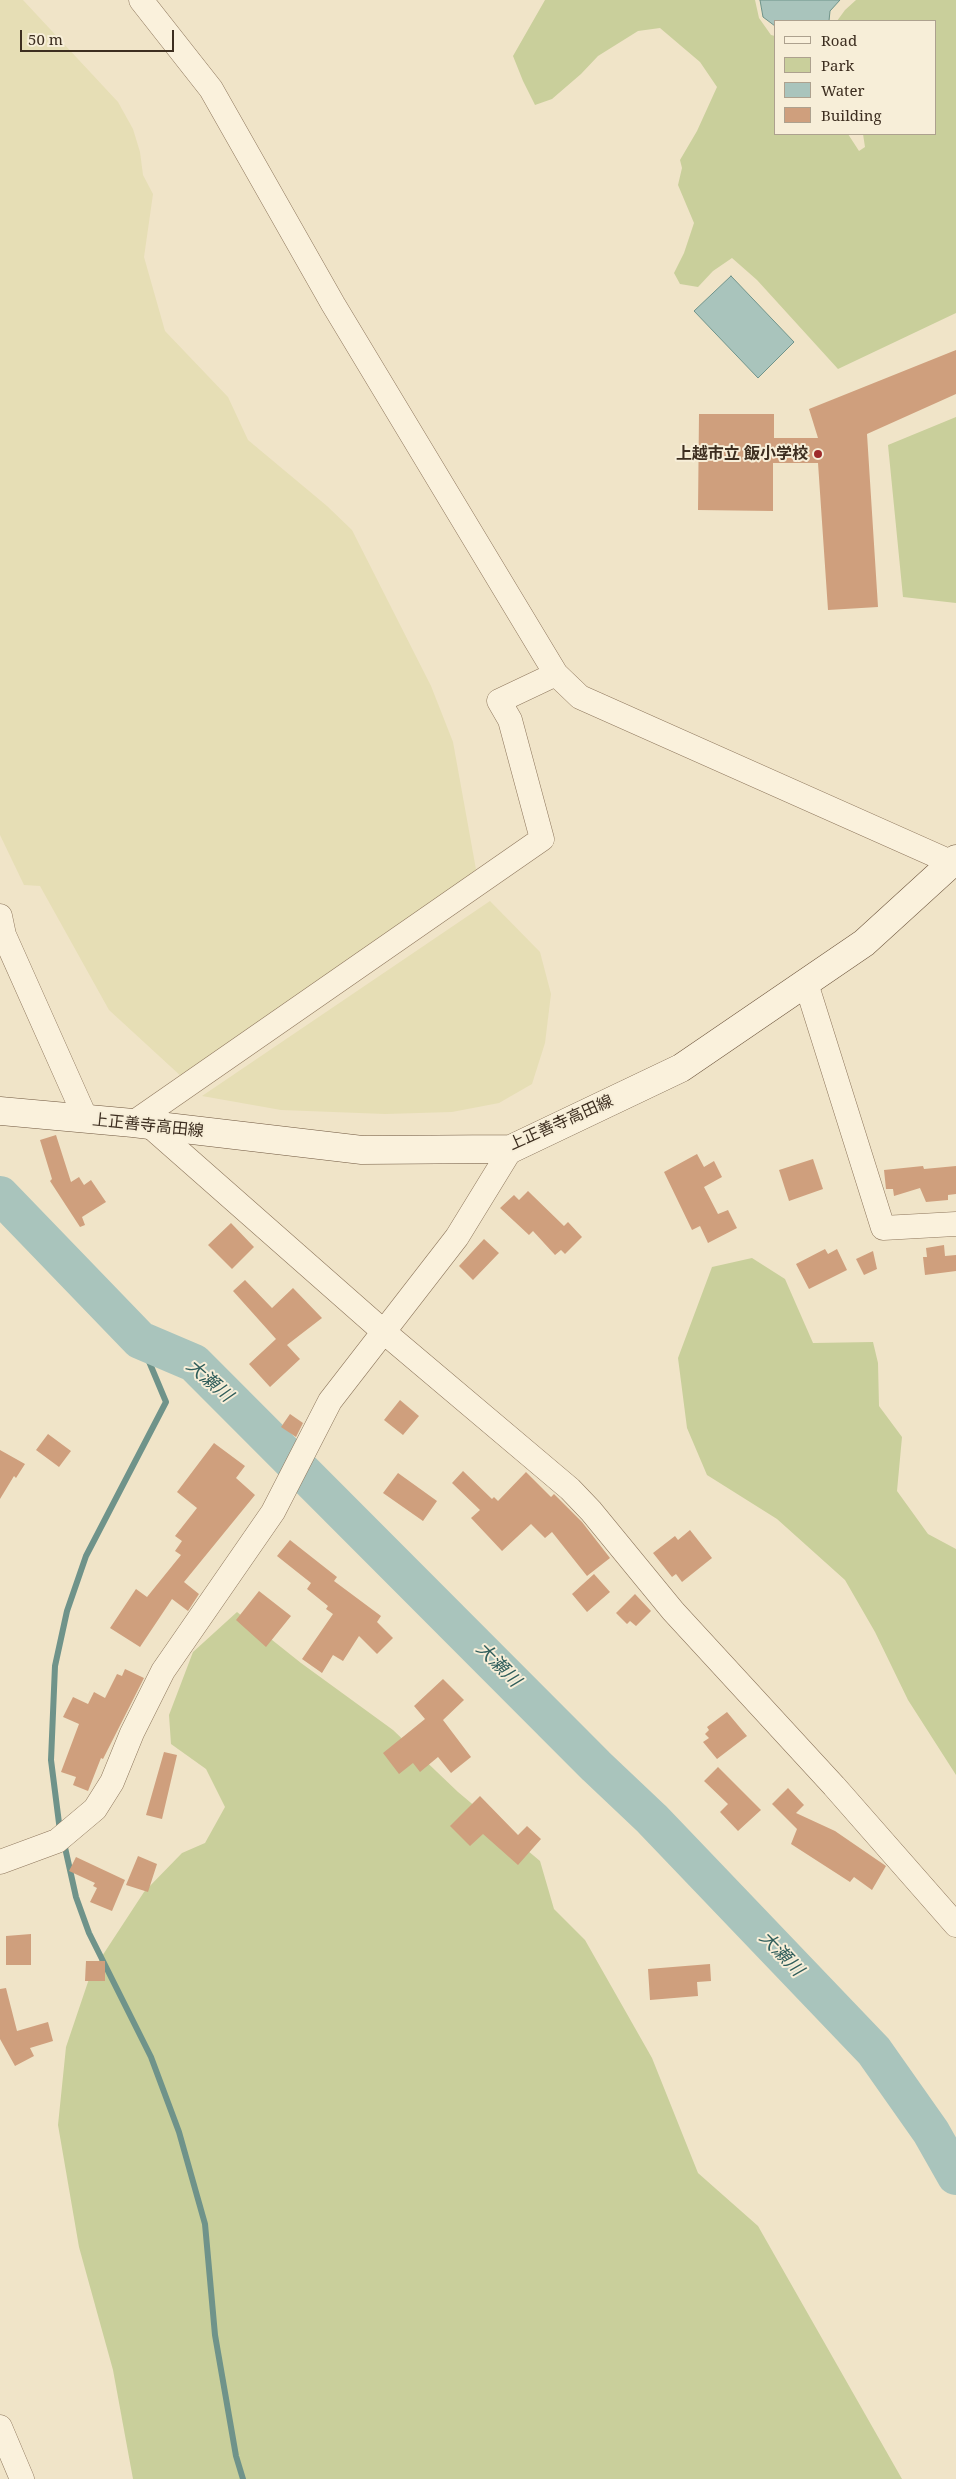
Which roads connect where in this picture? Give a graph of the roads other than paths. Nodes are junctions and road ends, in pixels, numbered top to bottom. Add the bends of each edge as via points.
1 (141, 0) edge
2 (556, 674) junction
3 (954, 861) edge
4 (0, 916) edge
5 (806, 983) junction
6 (0, 1111) edge
7 (86, 1119) junction
8 (141, 1124) junction
9 (511, 1149) junction
10 (956, 1224) edge
11 (384, 1332) junction
12 (0, 1862) edge
13 (956, 1925) edge
14 (0, 2427) edge
15 (22, 2479) edge

1 - 2 street via 211,89 333,304
2 - 3 street via 580,697
2 - 8 street via 499,701 510,720 542,839
3 - 5 main road, 上正善寺高田線 via 864,943
4 - 7 street via 4,935
5 - 9 main road, 上正善寺高田線 via 681,1068
5 - 10 street via 882,1228
6 - 7 main road, 上正善寺高田線
7 - 8 main road, 上正善寺高田線
8 - 9 main road, 上正善寺高田線 via 362,1150
8 - 11 street
9 - 11 street via 457,1237
11 - 12 street via 330,1401 273,1512 163,1671 112,1782 95,1809 57,1841
11 - 13 street via 581,1500 673,1610
14 - 15 street

